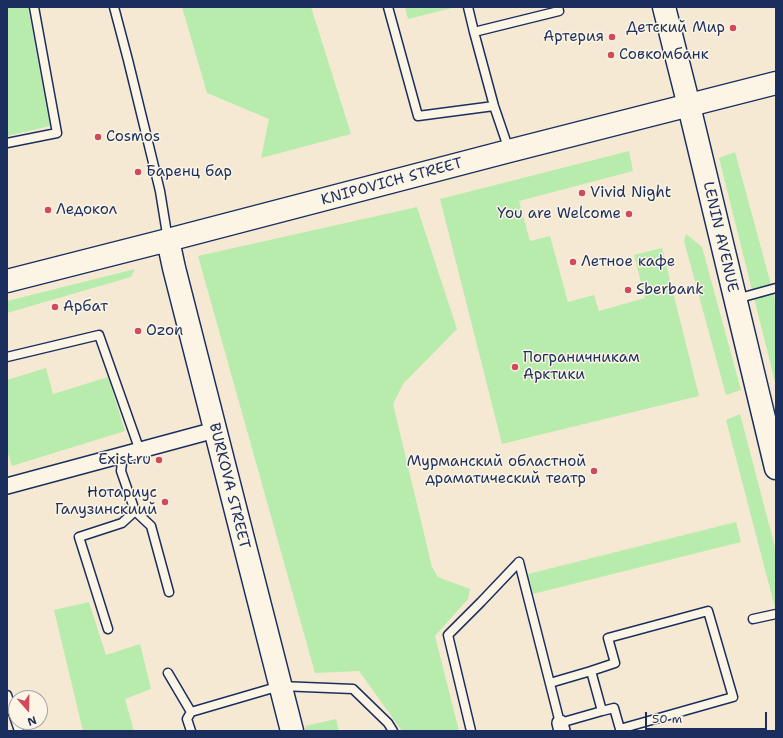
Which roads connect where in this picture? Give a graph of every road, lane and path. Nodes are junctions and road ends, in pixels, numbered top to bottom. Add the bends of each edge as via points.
1 (34, 7) edge
2 (114, 7) edge
3 (388, 7) edge
4 (468, 7) edge
5 (558, 7) edge
6 (664, 7) edge
7 (474, 32) junction
8 (776, 83) edge
9 (494, 106) junction
10 (689, 106) junction
11 (7, 143) edge
12 (509, 151) junction
13 (168, 240) junction
14 (7, 280) edge
15 (776, 288) edge
16 (735, 300) junction
17 (7, 357) edge
18 (215, 430) junction
19 (140, 451) junction
20 (123, 455) junction
21 (776, 468) edge
22 (7, 486) edge
23 (135, 511) junction
24 (169, 592) dead end
25 (776, 614) edge
26 (753, 619) dead end
27 (108, 629) dead end
28 (591, 671) junction
29 (168, 673) dead end
30 (550, 683) junction
31 (280, 686) junction
32 (602, 711) junction
33 (192, 712) junction
34 (561, 727) edge
35 (191, 731) edge
36 (292, 731) edge
37 (393, 731) edge
38 (471, 731) edge

1 - 11 lane via 57,133
2 - 13 lane via 160,191
3 - 9 lane via 418,116
4 - 7 lane
5 - 7 lane via 559,11
6 - 10 main road, LENIN AVENUE
7 - 9 lane
8 - 10 main road, KNIPOVICH STREET
9 - 12 lane
10 - 12 main road, KNIPOVICH STREET
10 - 16 main road, LENIN AVENUE
12 - 13 main road, KNIPOVICH STREET
13 - 14 main road, KNIPOVICH STREET
13 - 18 main road, BURKOVA STREET
15 - 16 lane
16 - 21 main road, LENIN AVENUE
17 - 19 lane via 99,335
18 - 19 street
18 - 31 main road, BURKOVA STREET
19 - 20 street
20 - 22 street
20 - 23 lane via 121,471
23 - 24 lane via 151,526
23 - 27 lane via 122,523 79,537
25 - 26 lane
28 - 30 lane
28 - 32 lane
28 - 32 lane via 615,663 608,638 708,611 718,629 733,697 620,729 614,708
29 - 33 lane
30 - 34 lane
30 - 38 lane via 519,562 448,635
31 - 33 lane
31 - 36 main road, BURKOVA STREET
31 - 37 lane via 353,688
32 - 34 lane
33 - 35 lane via 187,719

